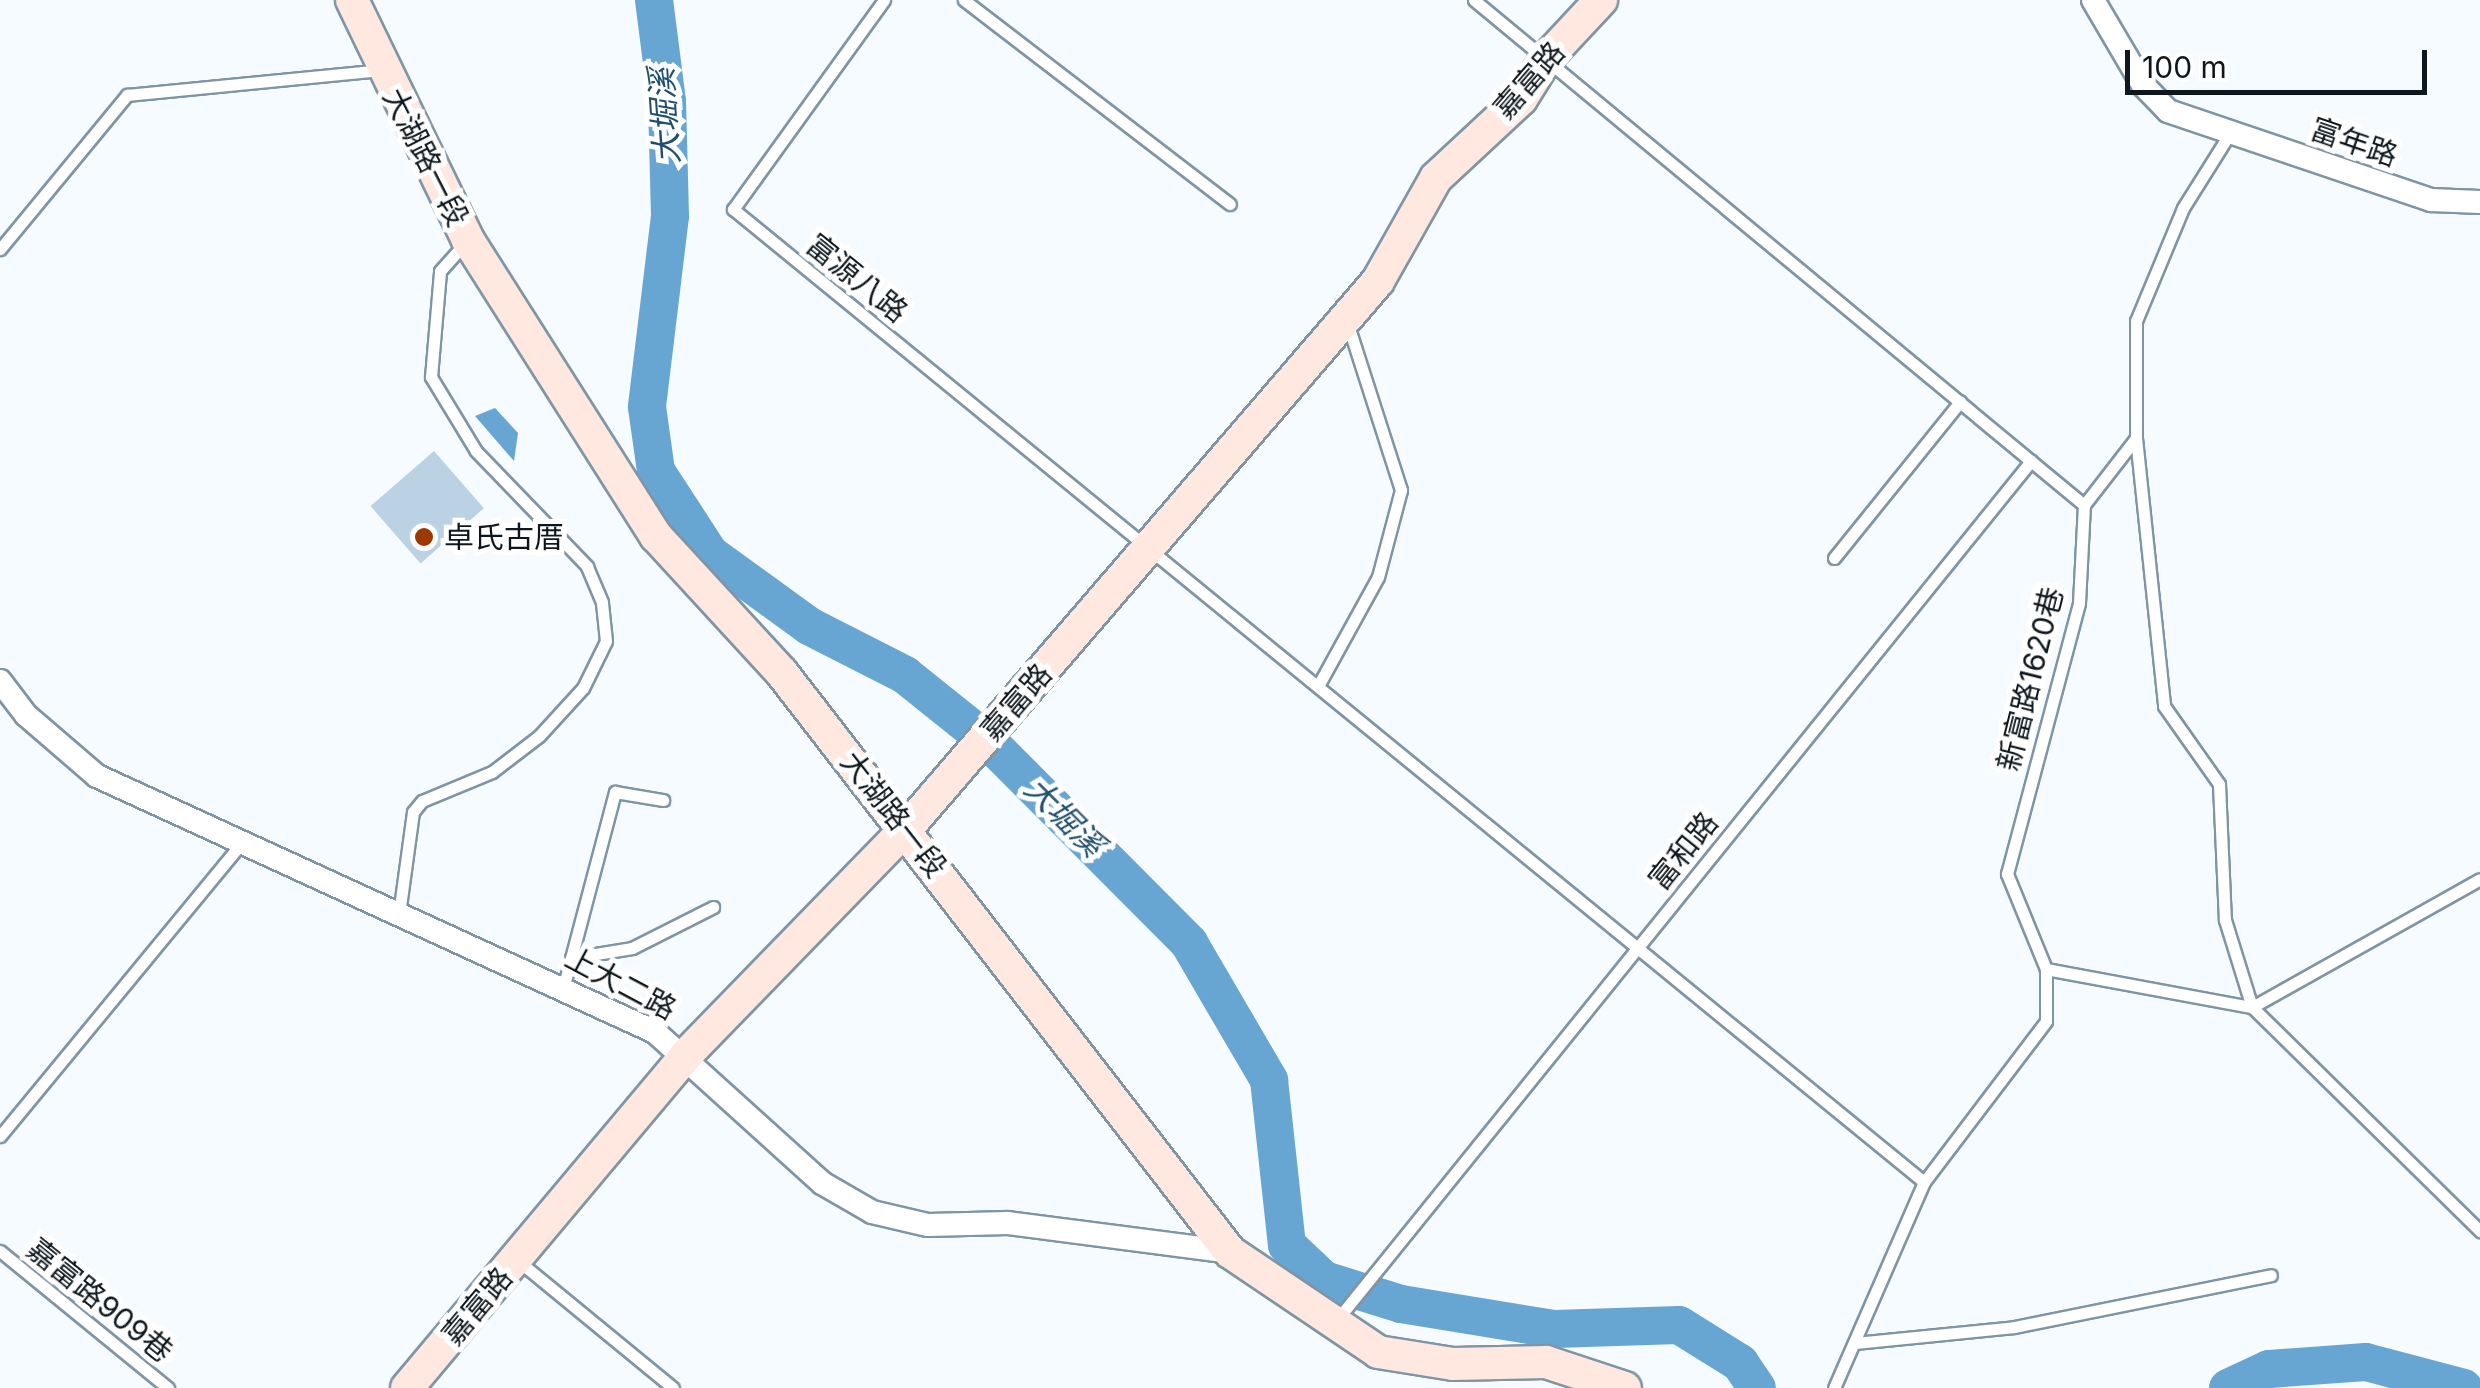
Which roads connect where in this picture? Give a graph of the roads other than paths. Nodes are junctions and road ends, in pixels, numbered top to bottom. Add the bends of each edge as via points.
1 (352, 0) edge
2 (884, 0) edge
3 (964, 0) edge
4 (1474, 0) edge
5 (1600, 0) edge
6 (2093, 0) edge
7 (1546, 59) junction
8 (383, 70) junction
9 (2232, 130) junction
10 (2480, 202) edge
11 (1230, 204) dead end
12 (468, 240) junction
13 (0, 249) edge
14 (1346, 319) junction
15 (1960, 402) junction
16 (2136, 438) junction
17 (2031, 461) junction
18 (2084, 505) junction
19 (1149, 548) junction
20 (1834, 558) dead end
21 (0, 681) edge
22 (1318, 686) junction
23 (662, 800) dead end
24 (906, 829) junction
25 (244, 840) junction
26 (2480, 879) edge
27 (714, 907) dead end
28 (398, 914) junction
29 (1637, 948) junction
30 (571, 958) junction
31 (2046, 969) junction
32 (564, 985) junction
33 (2252, 1007) junction
34 (686, 1055) junction
35 (0, 1136) edge
36 (1924, 1182) junction
37 (2480, 1232) edge
38 (0, 1251) edge
39 (1230, 1252) junction
40 (516, 1260) junction
41 (2271, 1275) dead end
42 (1339, 1318) junction
43 (1856, 1344) junction
44 (168, 1388) edge
45 (407, 1388) edge
46 (673, 1388) edge
47 (1625, 1388) edge
48 (1834, 1388) edge

1 - 8 street, 大湖路一段
2 - 19 lane, 富源八路 via 733,209
3 - 11 lane
4 - 7 lane
5 - 7 street, 嘉富路
6 - 9 street, 富年路 via 2143,86 2168,110
7 - 14 street, 嘉富路 via 1520,99 1436,178 1378,282
7 - 15 lane
8 - 12 street, 大湖路一段
8 - 13 lane via 127,95
9 - 10 street, 富年路 via 2430,200
9 - 16 lane via 2184,208 2136,321
12 - 24 street, 大湖路一段 via 656,536 782,673
12 - 28 lane via 440,271 430,377 476,450 587,566 602,602 606,641 583,688 539,736 492,772 413,812
14 - 19 street, 嘉富路
14 - 22 lane via 1401,490 1378,577
15 - 17 lane
15 - 20 lane
16 - 18 lane
16 - 33 lane via 2164,706 2219,784 2225,920
17 - 18 lane
17 - 29 lane, 富和路
18 - 31 lane, 新富路1620巷 via 2079,603 2007,874
19 - 22 lane
19 - 24 street, 嘉富路
21 - 25 street, 上大二路 via 26,715 98,776
22 - 29 lane
23 - 30 lane via 615,792
24 - 34 street, 嘉富路
24 - 39 street, 大湖路一段
25 - 28 street, 上大二路
25 - 35 lane
26 - 33 lane
27 - 30 lane via 632,948
28 - 32 street, 上大二路
29 - 36 lane
29 - 42 lane, 富和路
30 - 32 lane
31 - 33 lane
31 - 36 lane, 新富路1620巷 via 2046,1021
32 - 34 street, 上大二路
33 - 37 lane
34 - 39 street, 上大二路 via 822,1183 872,1212 928,1225 1008,1223
34 - 40 street, 嘉富路
36 - 43 lane, 新富路1620巷
38 - 44 lane, 嘉富路909巷
39 - 42 street, 大湖路一段
40 - 45 street, 嘉富路
40 - 46 lane
41 - 43 lane via 2014,1327
42 - 47 street, 大湖路一段 via 1378,1352 1453,1364 1546,1362
43 - 48 lane, 新富路1620巷

